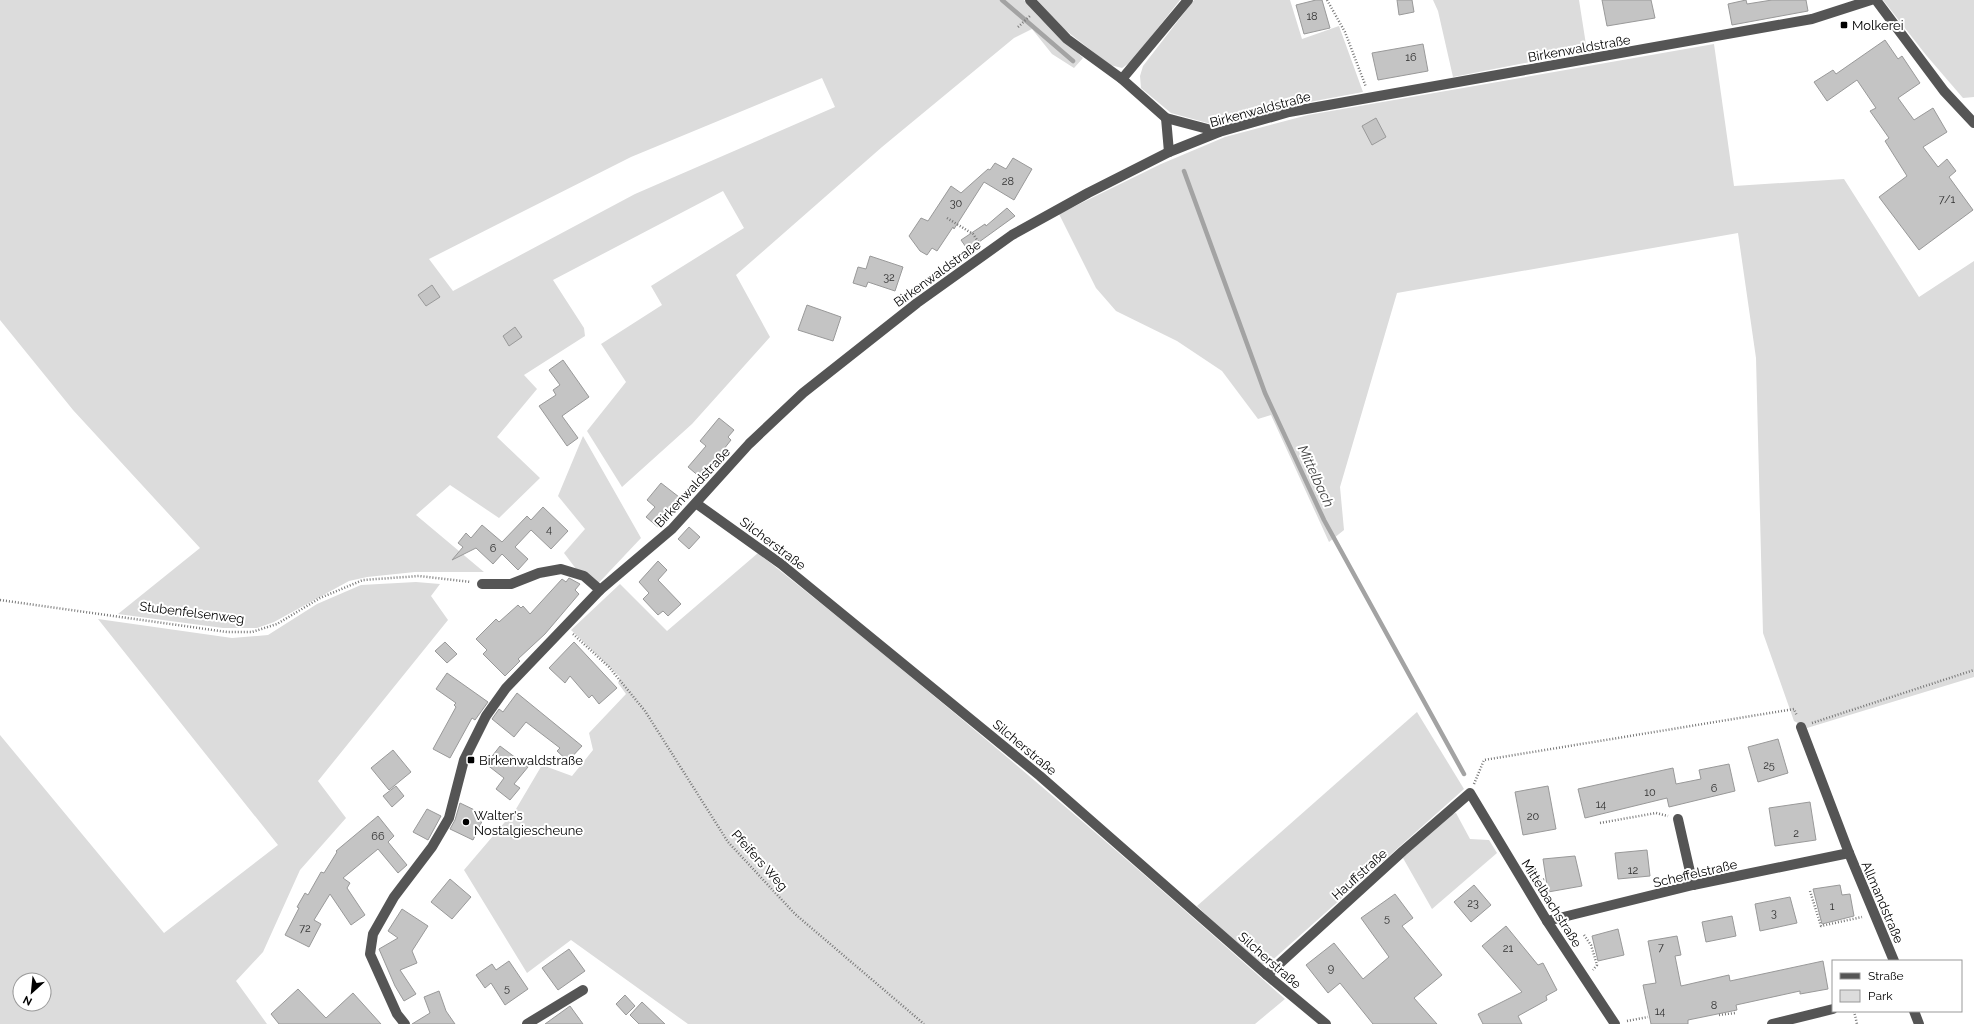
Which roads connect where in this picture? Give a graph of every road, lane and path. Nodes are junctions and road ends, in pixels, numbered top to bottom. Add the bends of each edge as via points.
1 (1030, 0) edge
2 (1188, 0) edge
3 (1327, 0) edge
4 (1871, 0) edge
5 (1876, 0) edge
6 (1030, 17) dead end
7 (1018, 27) dead end
8 (1122, 79) junction
9 (1370, 99) junction
10 (1166, 118) junction
11 (1974, 122) edge
12 (1219, 132) junction
13 (1169, 152) junction
14 (947, 218) dead end
15 (987, 253) junction
16 (697, 504) junction
17 (482, 584) joint
18 (600, 590) junction
19 (0, 600) edge
20 (566, 627) junction
21 (1974, 670) edge
22 (1801, 727) junction
23 (1470, 793) junction
24 (1678, 819) joint
25 (1600, 823) dead end
26 (1849, 853) junction
27 (1693, 886) junction
28 (1810, 891) dead end
29 (1874, 914) junction
30 (1547, 921) junction
31 (1584, 935) dead end
32 (1894, 960) edge
33 (1266, 975) junction
34 (1585, 980) junction
35 (583, 990) dead end
36 (1832, 1009) edge
37 (1854, 1012) edge
38 (1914, 1012) edge
39 (1735, 1013) dead end
40 (1719, 1015) dead end
41 (1648, 1017) dead end
42 (405, 1024) edge
43 (527, 1024) edge
44 (924, 1024) edge
45 (1326, 1024) edge
46 (1615, 1024) edge
47 (1772, 1024) edge
48 (1857, 1024) edge
49 (1919, 1024) edge

1 - 8 street via 1066,39
2 - 8 street
3 - 9 path via 1345,32
4 - 9 street, Birkenwaldstraße via 1812,20
5 - 11 street via 1944,90
6 - 7 path
8 - 10 street
9 - 12 street, Birkenwaldstraße via 1289,112
10 - 12 street
10 - 13 street
12 - 13 street, Birkenwaldstraße
13 - 15 street, Birkenwaldstraße via 1012,235
14 - 15 path via 973,234
15 - 16 street, Birkenwaldstraße via 917,303 804,393 749,444
16 - 18 street, Birkenwaldstraße via 672,530
16 - 33 street, Silcherstraße via 781,564 1034,771
17 - 18 street via 511,584 539,573 561,569 584,576
17 - 19 path, Stubenfelsenweg via 451,578 419,576 363,580 320,598 277,624 252,632 227,632
18 - 20 street, Birkenwaldstraße
20 - 42 street, Birkenwaldstraße via 506,688 486,716 464,760 449,818 432,847 394,897 373,934 370,954 397,1014
20 - 44 path, Pfeifers Weg via 609,667 645,711 728,842 795,914
21 - 22 path
22 - 23 path via 1794,710 1484,760
22 - 26 street, Allmandstraße
23 - 30 street, Mittelbachstraße
23 - 33 street, Hauffstraße
24 - 25 path via 1656,813
24 - 27 street
26 - 27 street, Scheffelstraße
26 - 29 street, Allmandstraße
27 - 30 street, Scheffelstraße
28 - 29 path via 1821,926
29 - 32 street, Allmandstraße
30 - 34 street, Mittelbachstraße
31 - 34 path via 1591,945 1597,965
33 - 45 street, Silcherstraße
34 - 46 street, Mittelbachstraße
35 - 43 street
36 - 47 street
37 - 48 path
38 - 49 street
39 - 40 path
41 - 46 path

